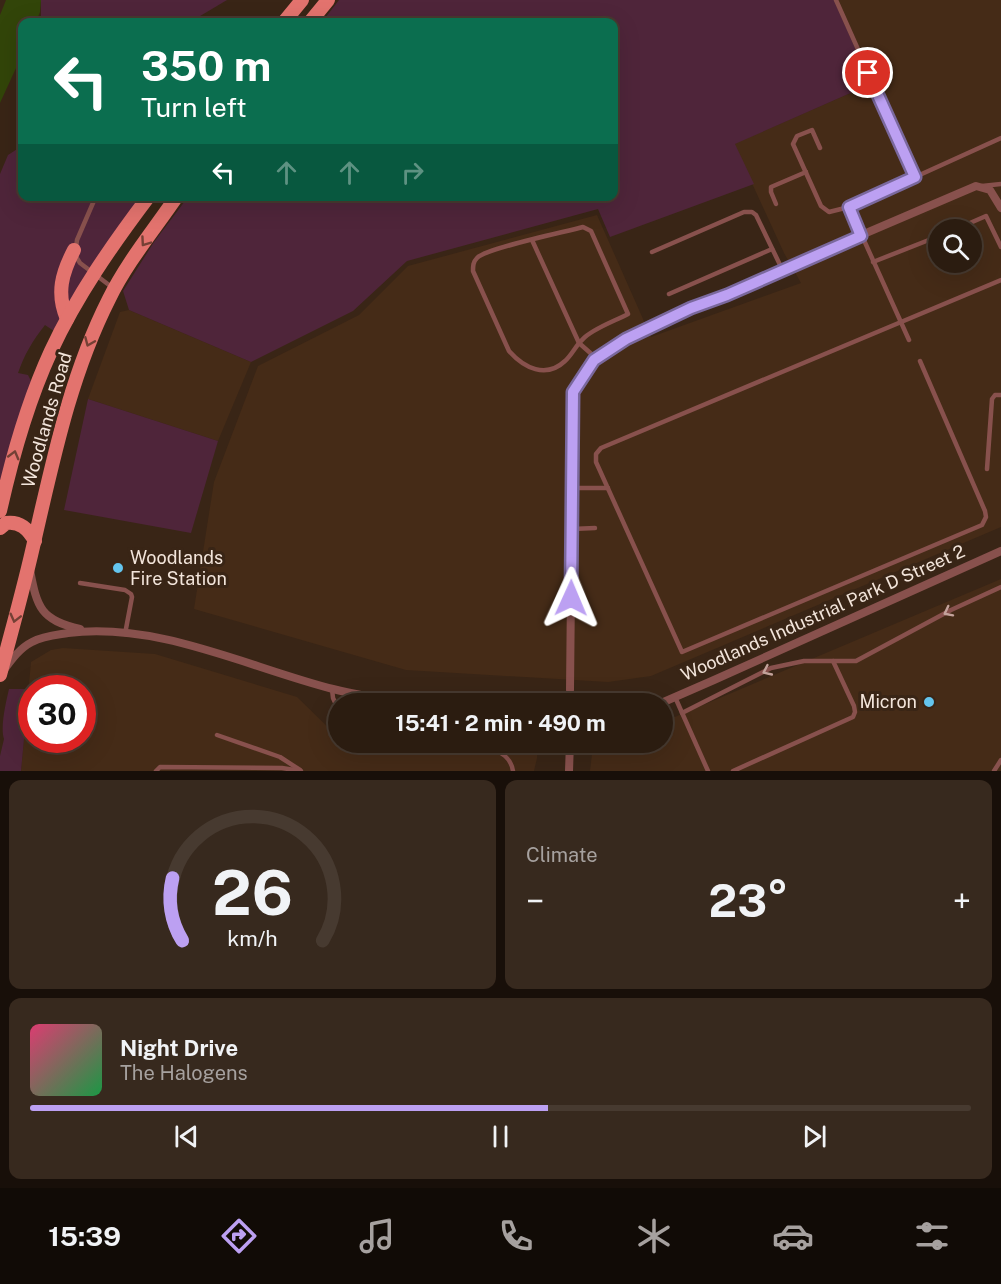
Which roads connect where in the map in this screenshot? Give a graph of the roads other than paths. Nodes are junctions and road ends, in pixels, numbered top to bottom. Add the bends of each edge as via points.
1 (302, 0) edge
2 (328, 0) edge
3 (836, 0) edge
4 (287, 18) edge
5 (313, 18) edge
6 (1001, 138) edge
7 (820, 148) dead end
8 (806, 172) junction
9 (915, 177) junction
10 (1001, 184) edge
11 (976, 186) junction
12 (94, 201) edge
13 (145, 201) edge
14 (174, 201) edge
15 (776, 204) dead end
16 (849, 207) junction
17 (1001, 208) edge
18 (979, 219) edge
19 (861, 236) junction
20 (532, 240) junction
21 (928, 240) edge
22 (1001, 247) edge
23 (772, 249) junction
24 (75, 250) junction
25 (652, 252) dead end
26 (873, 262) junction
27 (782, 269) junction
28 (94, 274) junction
29 (1001, 280) edge
30 (114, 289) junction
31 (669, 294) dead end
32 (67, 319) junction
33 (901, 322) junction
34 (909, 340) dead end
35 (579, 344) junction
36 (596, 358) junction
37 (920, 362) dead end
38 (1001, 395) edge
39 (987, 469) dead end
40 (572, 488) junction
41 (608, 488) junction
42 (0, 512) edge
43 (0, 528) edge
44 (595, 528) dead end
45 (572, 529) junction
46 (34, 540) junction
47 (1001, 550) edge
48 (29, 562) junction
49 (80, 584) dead end
50 (1001, 586) edge
51 (86, 631) junction
52 (125, 633) junction
53 (832, 661) junction
54 (0, 675) edge
55 (332, 689) junction
56 (570, 690) dead end
57 (332, 693) edge
58 (351, 693) edge
59 (675, 697) joint
60 (682, 713) junction
61 (217, 735) dead end
62 (502, 753) edge
63 (570, 753) edge
64 (1001, 760) edge
65 (222, 770) edge
66 (156, 771) edge
67 (302, 771) edge
68 (513, 771) edge
69 (569, 771) edge
70 (708, 771) edge
71 (733, 771) edge
72 (994, 771) edge

1 - 4 main road
2 - 5 main road
3 - 9 lane
6 - 9 lane
7 - 8 lane via 812,130 794,140
8 - 15 lane via 771,187
8 - 16 lane via 824,210 834,212
9 - 16 lane
10 - 11 lane
11 - 17 street via 990,190
11 - 19 street
12 - 24 lane
13 - 28 main road, Woodlands Road
14 -> 30 main road, Woodlands Road
16 - 19 lane
18 - 22 lane via 986,216
19 - 26 lane
19 - 27 street
20 - 35 lane
20 - 35 lane via 583,227 591,231 628,314
20 - 35 lane via 478,256 474,263 473,271 509,351 536,371 555,369
21 - 26 lane
23 - 25 lane via 756,215 744,212
23 - 27 lane
23 - 31 lane
24 - 28 lane via 77,260
24 - 32 main road via 60,285
26 - 33 lane
27 - 36 street via 626,339
28 - 30 lane
28 - 32 main road, Woodlands Road
29 - 33 lane
30 -> 46 main road, Woodlands Road via 71,392
42 -> 32 main road, Woodlands Road via 23,427
33 - 34 lane
33 - 41 lane via 600,448 596,462
35 - 36 lane
36 - 40 street via 573,392
37 - 41 lane via 985,511 982,525 682,652
38 - 39 lane via 992,399
40 - 41 lane
40 - 45 street
43 - 46 main road via 6,523 18,524
44 - 45 lane
45 - 56 street
46 - 48 main road, Woodlands Road
47 - 59 street, Woodlands Industrial Park D Street 2
48 - 51 street via 43,610 59,624
48 -> 54 main road, Woodlands Road
49 - 52 lane via 131,594
50 -> 53 lane via 856,661
51 - 52 street
51 - 54 street via 31,643 18,651
52 - 55 street via 172,641
53 -> 60 lane via 804,661 771,668
53 - 71 lane via 854,706 853,717
55 - 57 lane
55 - 58 street
59 - 60 lane
60 - 70 lane
61 - 67 lane via 280,757
62 - 68 lane
63 - 69 street
64 - 72 lane
65 - 66 lane via 160,767
65 - 67 lane

